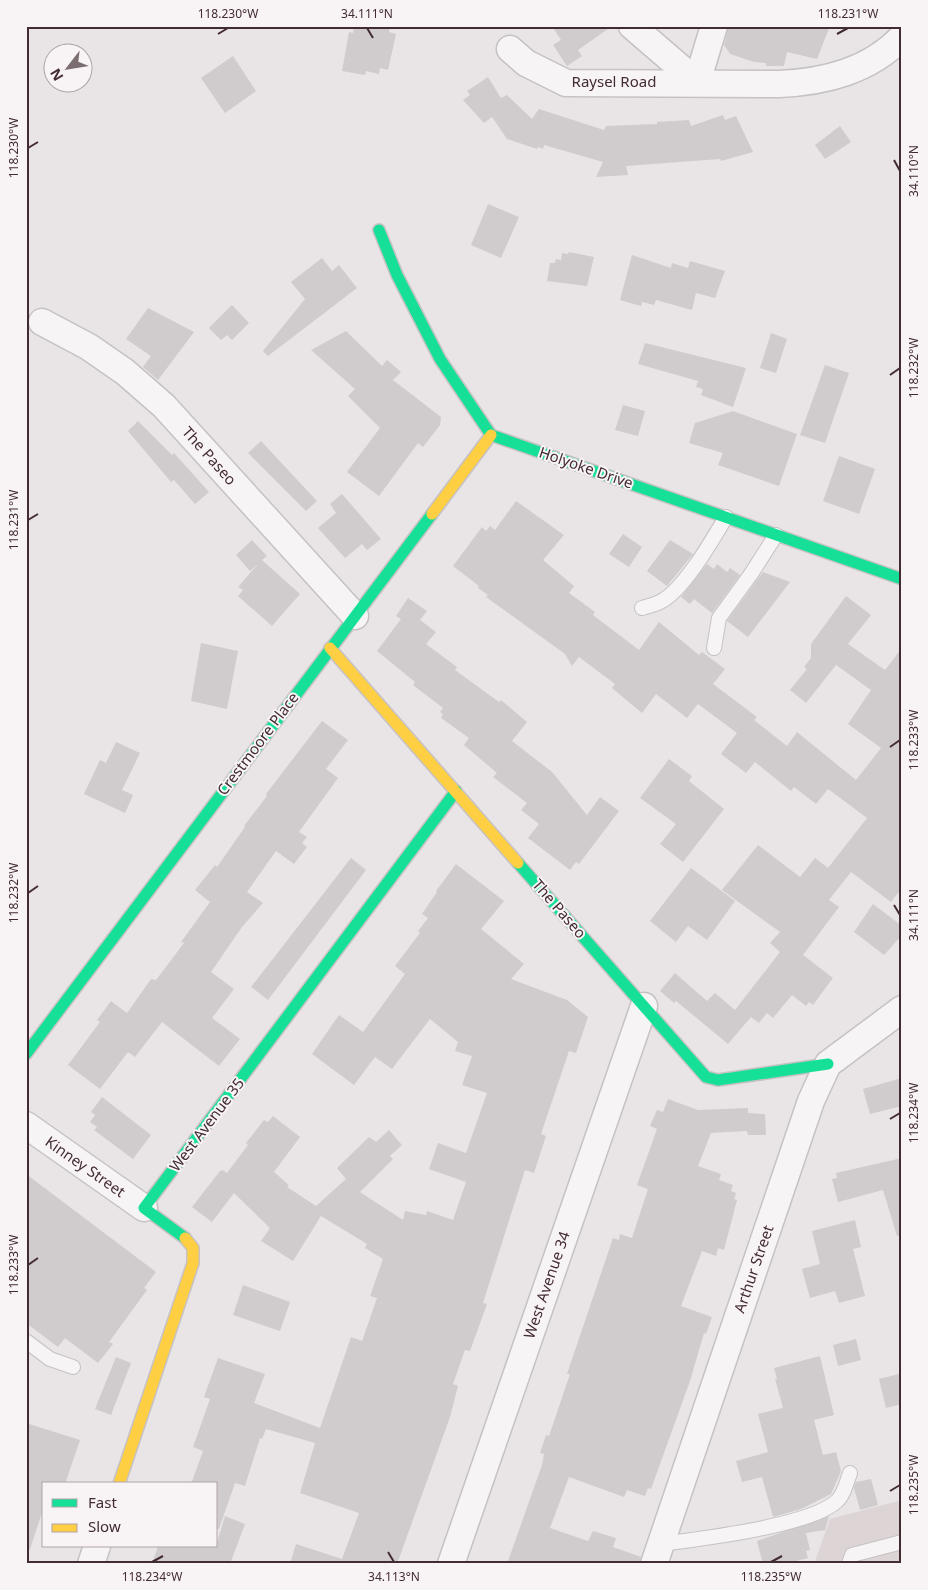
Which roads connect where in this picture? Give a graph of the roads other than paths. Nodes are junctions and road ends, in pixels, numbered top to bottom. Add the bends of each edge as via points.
1 (632, 26) edge
2 (714, 26) edge
3 (902, 37) edge
4 (510, 49) dead end
5 (697, 82) junction
6 (380, 230) dead end
7 (42, 322) dead end
8 (491, 435) junction
9 (726, 517) junction
10 (776, 535) junction
11 (902, 579) edge
12 (642, 608) dead end
13 (355, 616) junction
14 (330, 648) junction
15 (714, 648) dead end
16 (456, 791) junction
17 (644, 1006) junction
18 (902, 1009) edge
19 (26, 1054) edge
20 (828, 1064) junction
21 (26, 1125) edge
22 (144, 1208) junction
23 (26, 1341) edge
24 (73, 1366) dead end
25 (850, 1473) dead end
26 (119, 1482) edge
27 (902, 1542) edge
28 (96, 1548) edge
29 (657, 1554) edge
30 (91, 1564) edge
31 (451, 1564) edge
32 (849, 1564) edge

1 - 5 street
2 - 5 street
3 - 5 street, Raysel Road via 872,60 843,74 811,82
4 - 5 street, Raysel Road via 526,63 566,82
6 - 8 street via 396,275 440,359
7 - 13 street, The Paseo via 89,347 125,372 164,406
8 - 9 street, Holyoke Drive
8 - 13 street, Crestmoore Place
9 - 10 street, Holyoke Drive
9 - 12 lane via 708,548 675,590 661,602
10 - 11 street, Holyoke Drive
10 - 15 lane via 719,618
13 - 14 street, Crestmoore Place
14 - 16 street, The Paseo
14 - 19 street, Crestmoore Place
16 - 17 street, The Paseo
16 - 22 street, West Avenue 35
17 - 20 street, The Paseo via 706,1077 718,1080
17 - 31 street, West Avenue 34
18 - 20 street, Arthur Street
20 - 29 street, Arthur Street via 811,1101
21 - 22 street, Kinney Street
22 - 26 street via 183,1236 193,1248 194,1263
23 - 24 lane via 50,1359
25 - 29 lane via 838,1500 813,1515
27 - 32 lane via 852,1555
28 - 30 street

